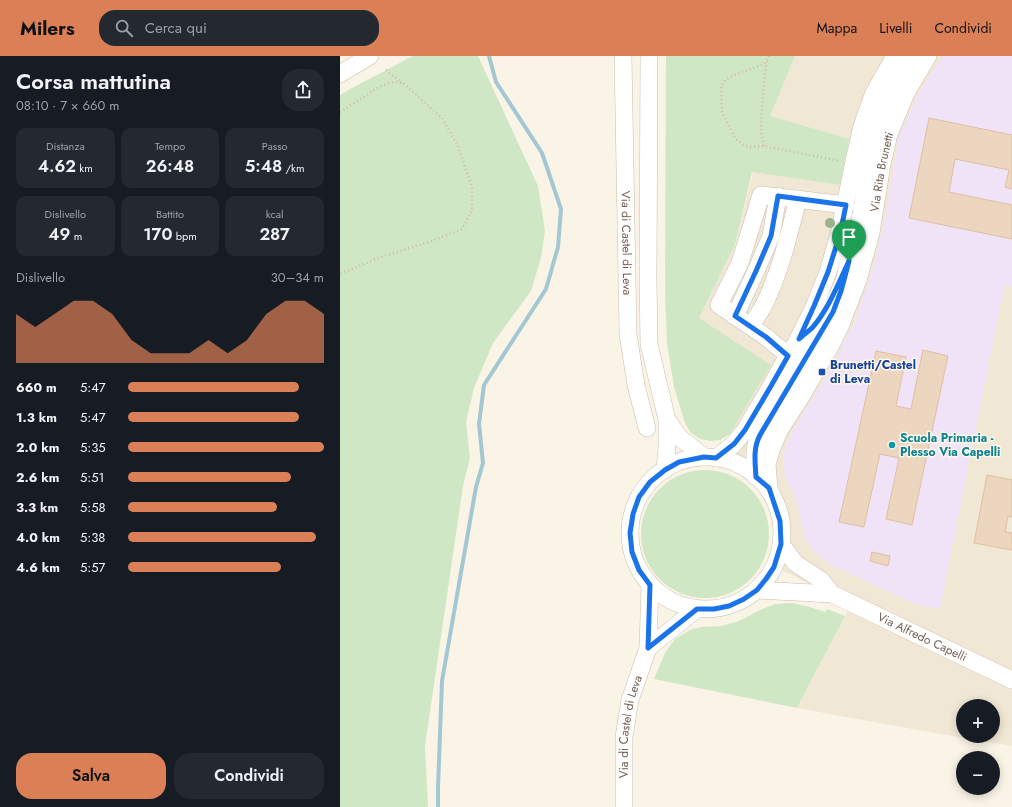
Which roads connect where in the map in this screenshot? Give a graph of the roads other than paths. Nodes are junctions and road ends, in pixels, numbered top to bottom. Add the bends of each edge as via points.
1 (370, 56) edge
2 (623, 56) edge
3 (649, 56) edge
4 (895, 56) edge
5 (911, 56) edge
6 (928, 56) edge
7 (340, 74) edge
8 (798, 199) junction
9 (846, 205) junction
10 (849, 261) junction
11 (751, 326) junction
12 (799, 339) junction
13 (788, 356) junction
14 (667, 420) junction
15 (647, 428) dead end
16 (710, 458) junction
17 (665, 470) junction
18 (756, 477) junction
19 (769, 488) junction
20 (781, 544) junction
21 (650, 585) junction
22 (757, 590) junction
23 (832, 594) junction
24 (697, 609) junction
25 (648, 648) junction
26 (1012, 680) edge
27 (624, 807) edge

1 - 7 street
2 - 15 street, Via di Castel di Leva via 628,334 636,385
3 - 14 street, Via di Castel di Leva via 649,344
4 - 9 street, Via Rita Brunetti via 869,106 858,141
5 - 10 street, Via Rita Brunetti via 889,95 876,130 868,161 863,205
6 - 19 street, Via Rita Brunetti via 906,93 889,134 871,233 854,292 831,345 779,430 768,465
8 - 9 street
8 - 11 street via 775,278 764,306
8 - 11 street via 761,195 740,263 719,306
9 - 12 street, Via Rita Brunetti via 828,272
10 - 12 street, Via Rita Brunetti via 823,314
10 - 18 street, Via Rita Brunetti via 833,312 756,442
11 - 13 street
12 - 13 street, Via Rita Brunetti
13 - 16 street, Via Rita Brunetti via 745,430 734,444
14 - 16 street, Via di Castel di Leva via 679,437
14 - 17 street, Via di Castel di Leva via 668,447
16 - 17 street via 679,462
16 - 18 street via 730,461
17 - 21 street via 650,482 639,497 630,533 632,552 639,570
18 - 19 street
19 - 20 street, Via Rita Brunetti via 780,521
20 - 22 street via 774,567
20 - 23 street, Via Alfredo Capelli via 795,563 821,580
21 - 24 street via 664,597 680,605
21 - 25 street, Via di Castel di Leva
22 - 23 street, Via Alfredo Capelli
22 - 24 street via 729,606
23 - 26 street, Via Alfredo Capelli
24 - 25 street
25 - 27 street, Via di Castel di Leva via 630,700 624,737

